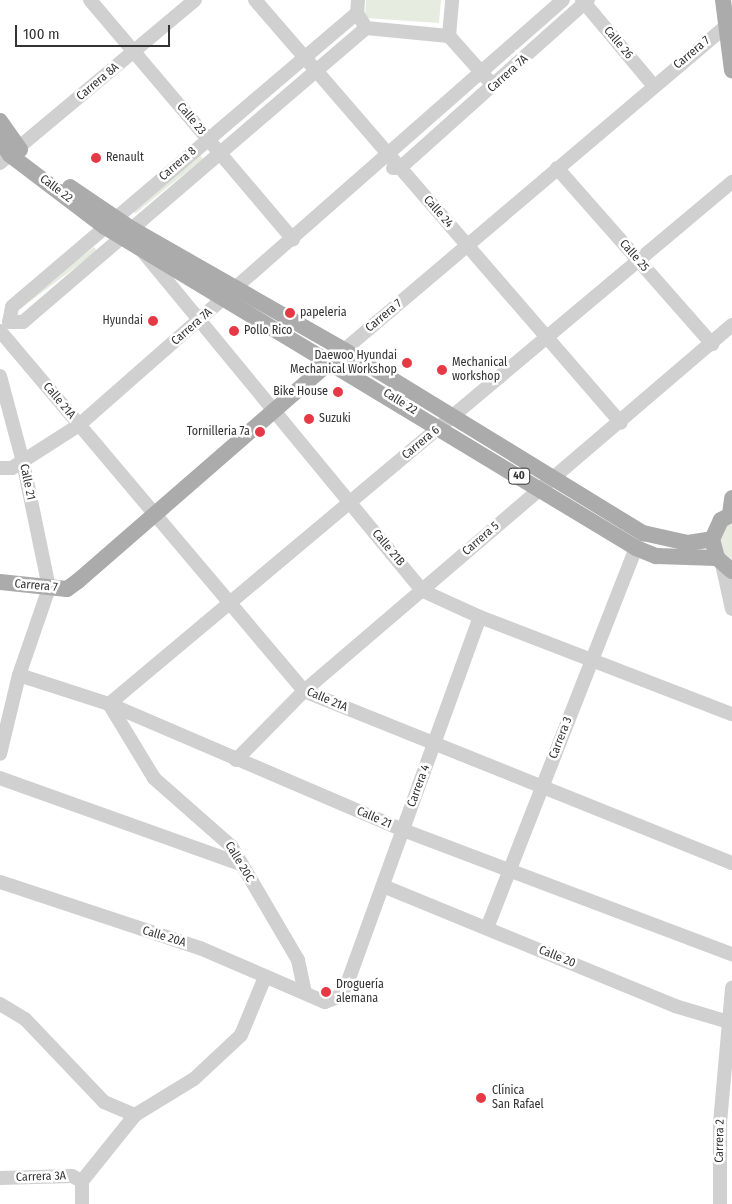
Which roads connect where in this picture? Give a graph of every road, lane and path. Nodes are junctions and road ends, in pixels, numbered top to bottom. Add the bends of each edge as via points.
1 (90, 0) edge
2 (195, 0) edge
3 (255, 0) edge
4 (452, 0) edge
5 (563, 0) edge
6 (724, 0) edge
7 (586, 1) edge
8 (357, 6) edge
9 (729, 23) edge
10 (366, 28) junction
11 (449, 36) junction
12 (134, 52) junction
13 (304, 56) junction
14 (732, 70) edge
15 (317, 72) junction
16 (483, 74) junction
17 (495, 86) junction
18 (654, 86) junction
19 (0, 121) edge
20 (208, 139) junction
21 (0, 140) edge
22 (221, 154) junction
23 (389, 154) junction
24 (9, 155) edge
25 (374, 168) junction
26 (400, 168) junction
27 (557, 168) junction
28 (732, 182) edge
29 (110, 223) junction
30 (127, 233) junction
31 (293, 239) junction
32 (467, 245) junction
33 (141, 248) junction
34 (638, 261) junction
35 (230, 294) junction
36 (198, 321) junction
37 (732, 325) edge
38 (3, 327) edge
39 (546, 337) junction
40 (712, 344) junction
41 (338, 355) junction
42 (0, 376) edge
43 (273, 411) junction
44 (446, 421) junction
45 (621, 423) junction
46 (79, 425) junction
47 (23, 462) junction
48 (0, 468) edge
49 (556, 480) junction
50 (543, 491) junction
51 (732, 498) edge
52 (349, 502) junction
53 (155, 514) junction
54 (731, 514) edge
55 (712, 539) junction
56 (636, 548) junction
57 (723, 565) edge
58 (0, 582) edge
59 (49, 588) junction
60 (423, 590) junction
61 (230, 603) junction
62 (732, 609) edge
63 (480, 617) junction
64 (591, 660) junction
65 (19, 675) junction
66 (304, 691) junction
67 (109, 704) junction
68 (732, 714) edge
69 (434, 744) junction
70 (0, 754) edge
71 (236, 760) junction
72 (0, 778) edge
73 (542, 787) junction
74 (403, 830) junction
75 (732, 863) edge
76 (240, 864) junction
77 (510, 868) junction
78 (0, 882) edge
79 (383, 886) junction
80 (487, 928) junction
81 (732, 954) edge
82 (265, 978) junction
83 (732, 988) edge
84 (305, 993) junction
85 (325, 1002) joint
86 (0, 1004) edge
87 (730, 1023) edge
88 (135, 1115) junction
89 (0, 1178) edge
90 (82, 1181) junction
91 (82, 1204) edge
92 (720, 1204) edge

1 - 12 street, Calle 23
2 - 12 street, Carrera 8A
3 - 13 street, Calle 24
4 - 11 street
5 - 16 street, Carrera 7A
6 - 9 main road
7 - 17 street, Carrera 7A
7 - 18 street, Calle 26
8 - 10 street, Carrera 8
8 - 13 street, Carrera 8
9 - 14 main road
9 - 18 street, Carrera 7
10 - 11 street
10 - 15 street, Carrera 8
11 - 16 street
12 - 20 street, Calle 23
12 - 24 street, Carrera 8A
13 - 15 street, Calle 24
13 - 20 street, Carrera 8
15 - 22 street, Carrera 8
15 - 23 street, Calle 24
16 - 17 street
16 - 23 street, Carrera 7A
17 - 26 street, Carrera 7A
18 - 27 street, Carrera 7
19 - 24 main road, Calle 22
20 - 22 street, Calle 23
20 - 29 street, Carrera 8
21 - 24 main road, Calle 22
22 - 30 street, Carrera 8
22 - 31 street, Calle 23
23 - 25 street, Carrera 7A
23 - 26 street, Calle 24
24 - 29 main road, Calle 22
25 - 26 street
25 - 31 street, Carrera 7A
26 - 32 street, Calle 24
27 - 32 street, Carrera 7
27 - 34 street, Calle 25
28 - 34 street, Carrera 6
29 - 30 main road, Calle 22
29 - 38 street, Carrera 8 via 12,307
30 - 33 main road, Calle 22
30 - 35 main road, Calle 22
30 - 38 street, Carrera 8 via 23,322
31 - 35 street, Carrera 7A
32 - 39 street, Calle 24
32 - 41 street, Carrera 7
33 - 35 main road, Calle 22
33 - 36 street, Calle 21B
34 - 39 street, Carrera 6
34 - 40 street, Calle 25
35 - 36 street, Carrera 7A
35 - 41 main road, Calle 22
36 - 43 street, Calle 21B
36 - 46 street, Carrera 7A
37 - 40 street, Carrera 5
38 - 46 street, Calle 21A
39 - 44 street, Carrera 6
39 - 45 street, Calle 24
40 - 45 street, Carrera 5
41 - 43 main road, Carrera 7
41 - 44 main road, Calle 22 / 40
42 - 47 street, Calle 21
43 - 52 street, Calle 21B
43 - 53 main road, Carrera 7
44 - 49 main road, Calle 22 / 40
44 - 50 main road, Calle 22 / 40
44 - 52 street, Carrera 6
45 - 49 street, Carrera 5
46 - 47 street, Carrera 7A
46 - 53 street, Calle 21A
47 - 48 street, Carrera 7A
47 - 59 street, Calle 21
49 - 50 street, Carrera 5
49 - 55 main road, Calle 22 / 40 via 661,540
50 - 56 main road, Calle 22 / 40
50 - 60 street, Carrera 5
51 - 54 main road
52 - 60 street, Calle 21B
52 - 61 street, Carrera 6
53 - 59 main road, Carrera 7 via 78,582 67,588
53 - 61 street, Calle 21A
54 - 55 main road via 718,525
55 - 57 main road
56 - 57 main road, Calle 22 / 40 via 656,556
56 - 64 street, Carrera 3
57 - 62 street
58 - 59 main road, Carrera 7
59 - 65 street
60 - 63 street, Calle 21B
60 - 66 street, Carrera 5
61 - 66 street, Calle 21A
61 - 67 street, Carrera 6
63 - 64 street, Calle 21B
63 - 69 street, Carrera 4
64 - 68 street, Calle 21B
64 - 73 street, Carrera 3
65 - 67 street, Calle 21
65 - 70 street
66 - 69 street, Calle 21A
66 - 71 street, Carrera 5
67 - 71 street, Calle 21
67 - 76 street, Calle 20C via 154,778 218,830
69 - 73 street, Calle 21A
69 - 74 street, Carrera 4
71 - 74 street, Calle 21
72 - 76 street
73 - 75 street, Calle 21A
73 - 77 street, Carrera 3
74 - 77 street, Calle 21
74 - 79 street, Carrera 4
76 - 84 street, Calle 20C via 298,960
77 - 80 street, Carrera 3
77 - 81 street, Calle 21
78 - 82 street, Calle 20A via 200,948
79 - 80 street, Calle 20
79 - 85 street, Carrera 4 via 348,984 338,997
80 - 87 street, Calle 20 via 675,1006
82 - 84 street, Calle 20A
82 - 88 street via 241,1035 194,1079
83 - 87 street, Carrera 2
84 - 85 street, Calle 20A
86 - 88 street via 26,1019 104,1102
87 - 92 street, Carrera 2 via 720,1123
88 - 90 street
89 - 90 street, Carrera 3A via 72,1176
90 - 91 street

